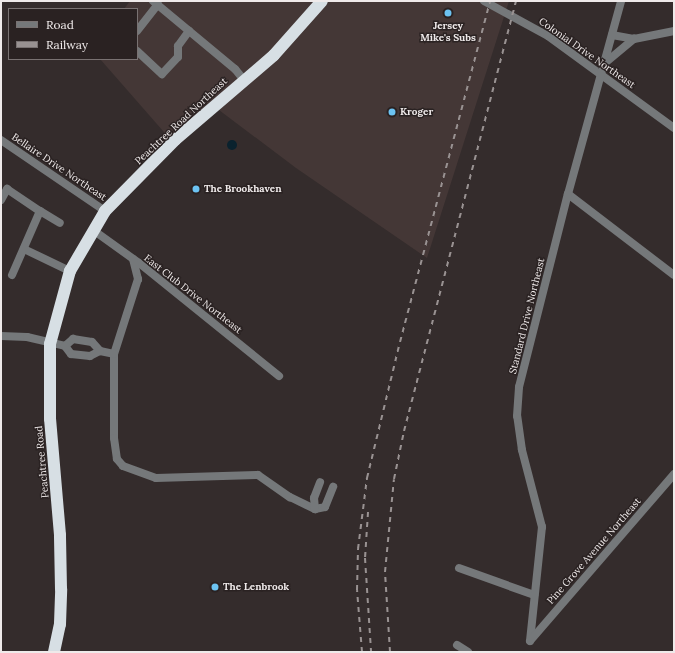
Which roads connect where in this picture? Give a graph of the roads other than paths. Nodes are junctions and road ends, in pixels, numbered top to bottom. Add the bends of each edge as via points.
1 (322, 1) edge
2 (484, 1) edge
3 (621, 1) edge
4 (155, 3) edge
5 (138, 29) edge
6 (189, 31) junction
7 (674, 31) edge
8 (612, 36) junction
9 (634, 39) junction
10 (138, 52) edge
11 (605, 63) junction
12 (600, 73) junction
13 (244, 80) junction
14 (674, 128) edge
15 (1, 140) edge
16 (568, 194) junction
17 (1, 200) edge
18 (40, 211) junction
19 (105, 211) junction
20 (60, 223) dead end
21 (93, 230) junction
22 (24, 249) junction
23 (133, 259) junction
24 (70, 271) junction
25 (12, 274) dead end
26 (674, 275) edge
27 (1, 336) edge
28 (50, 344) junction
29 (65, 346) junction
30 (100, 351) junction
31 (114, 354) junction
32 (279, 376) dead end
33 (674, 474) edge
34 (315, 509) junction
35 (459, 568) dead end
36 (534, 595) junction
37 (530, 641) joint
38 (457, 645) dead end
39 (54, 652) edge
40 (468, 652) edge

1 - 13 highway, Peachtree Road Northeast via 274,54
2 - 12 street, Colonial Drive Northeast via 531,27
3 - 8 street, Standard Drive Northeast
4 - 5 street
4 - 6 street
6 - 10 street via 178,46 178,57 162,74
6 - 13 street via 235,69
7 - 9 street
8 - 9 street
8 - 11 street, Standard Drive Northeast
9 - 11 street
11 - 12 street, Standard Drive Northeast
12 - 14 street, Colonial Drive Northeast
12 - 16 street, Standard Drive Northeast
13 - 19 highway, Peachtree Road Northeast via 175,140
15 - 19 street, Bellaire Drive Northeast
16 - 26 street
16 - 36 street, Standard Drive Northeast via 519,388 517,416 522,450 542,527
17 - 18 street via 7,189
18 - 20 street
18 - 22 street
19 - 21 highway, Peachtree Road Northeast
21 - 23 street, East Club Drive Northeast
21 - 24 highway, Peachtree Road Northeast
22 - 24 street
22 - 25 street
23 - 31 street via 138,279
23 - 32 street, East Club Drive Northeast
24 - 28 highway, Peachtree Road
27 - 28 street via 26,337
28 - 29 street
28 - 39 highway, Peachtree Road via 50,420 60,534 61,595 60,624
29 - 30 street via 71,354 90,356
29 - 30 street via 74,339 92,342
30 - 31 street
31 - 34 street via 114,438 117,459 123,466 156,478 258,475 290,497
33 - 37 street, Pine Grove Avenue Northeast
34 - 34 street via 325,506 331,491 319,486 313,504
35 - 36 street
36 - 37 street, Standard Drive Northeast
38 - 40 street

